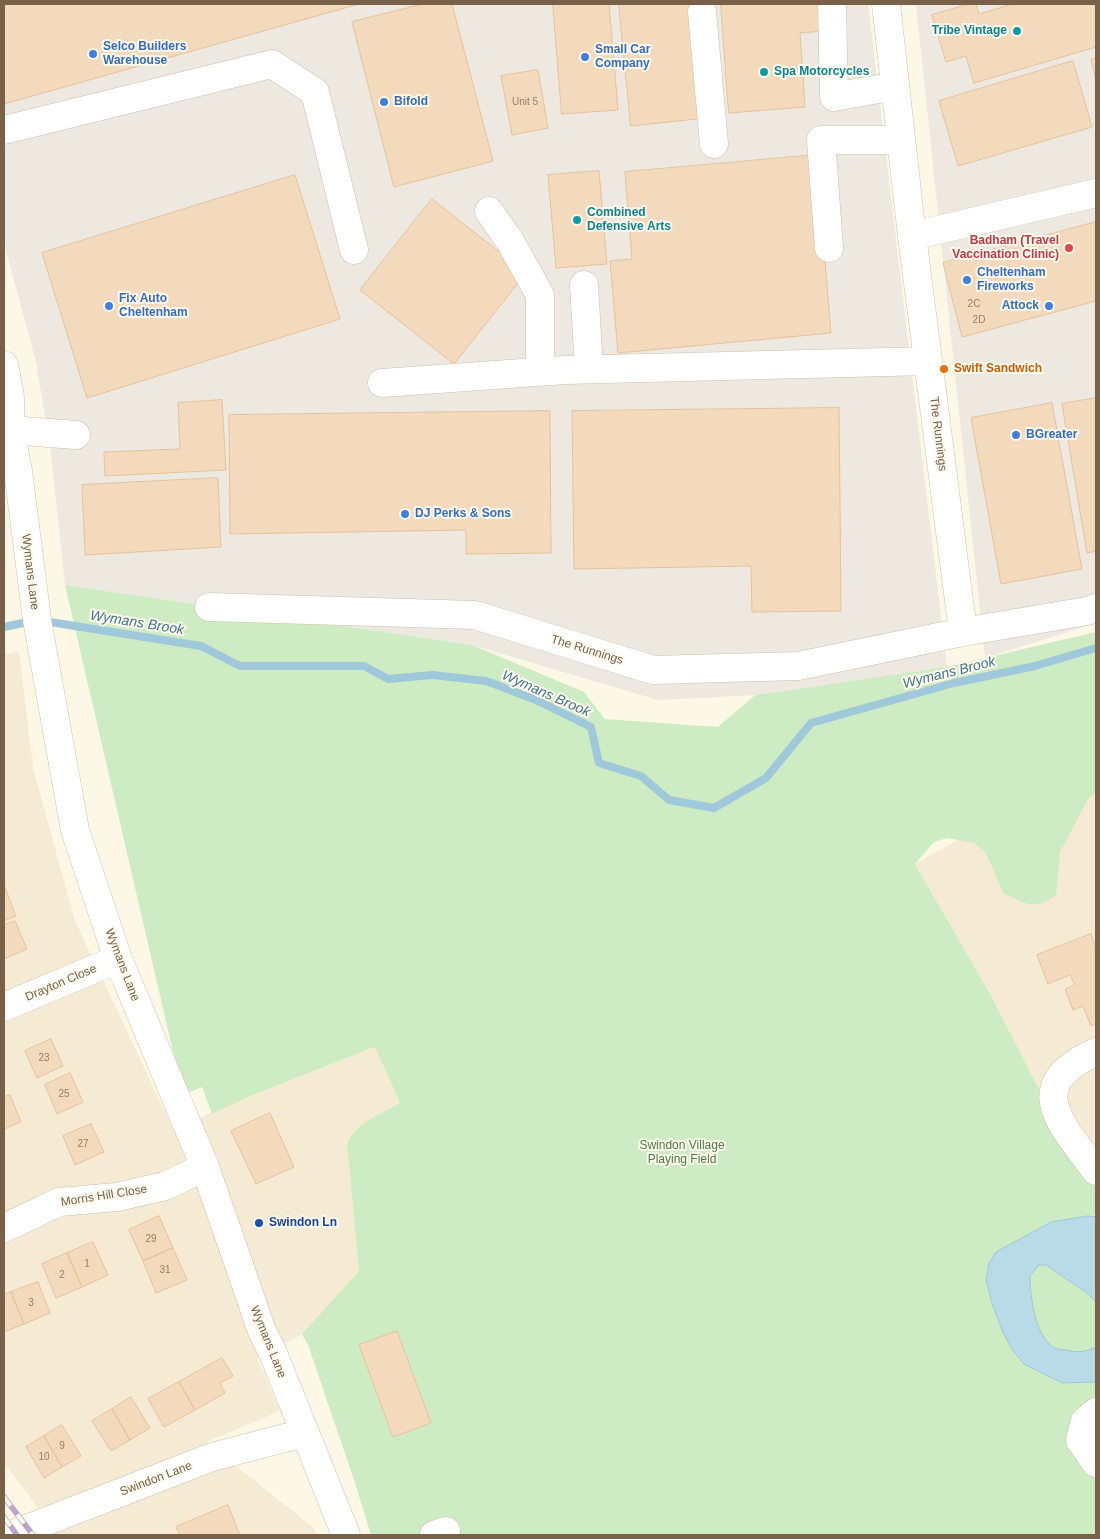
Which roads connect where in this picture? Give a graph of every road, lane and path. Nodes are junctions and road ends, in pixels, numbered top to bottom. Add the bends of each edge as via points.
1 (832, 4) edge
2 (886, 4) edge
3 (702, 12) dead end
4 (895, 86) junction
5 (4, 130) edge
6 (902, 140) junction
7 (714, 144) dead end
8 (1096, 193) edge
9 (489, 211) dead end
10 (912, 236) junction
11 (829, 248) dead end
12 (354, 250) dead end
13 (584, 285) dead end
14 (928, 361) junction
15 (4, 365) edge
16 (589, 369) junction
17 (540, 371) junction
18 (382, 383) dead end
19 (10, 430) junction
20 (76, 435) dead end
21 (11, 472) edge
22 (209, 607) dead end
23 (1096, 608) edge
24 (963, 632) junction
25 (118, 959) junction
26 (4, 1007) edge
27 (1096, 1052) edge
28 (205, 1168) junction
29 (1096, 1171) edge
30 (4, 1228) edge
31 (1096, 1412) edge
32 (304, 1433) junction
33 (1096, 1464) edge
34 (11, 1535) edge
35 (346, 1535) edge

1 - 4 street via 834,97
2 - 4 street, The Runnings
3 - 7 street
4 - 6 street, The Runnings
5 - 12 street via 272,64 315,92
6 - 10 street, The Runnings
6 - 11 street via 821,140
8 - 10 street
9 - 17 street via 540,296
10 - 14 street, The Runnings
13 - 16 street
14 - 16 street
14 - 24 street, The Runnings
15 - 19 street, Wymans Lane via 10,397
16 - 17 street
17 - 18 street
19 - 20 street
19 - 21 street, Wymans Lane
21 - 25 street, Wymans Lane via 75,830
22 - 24 street, The Runnings via 474,615 653,670 798,666
23 - 24 street, The Runnings
25 - 26 street, Drayton Close
25 - 28 street, Wymans Lane
27 - 29 street via 1080,1059 1060,1076 1053,1092 1059,1122
28 - 30 street, Morris Hill Close via 165,1186 117,1197 59,1202
28 - 32 street, Wymans Lane via 262,1331
31 - 33 street via 1085,1421 1080,1440
32 - 34 street, Swindon Lane via 212,1457
32 - 35 street, Wymans Lane

